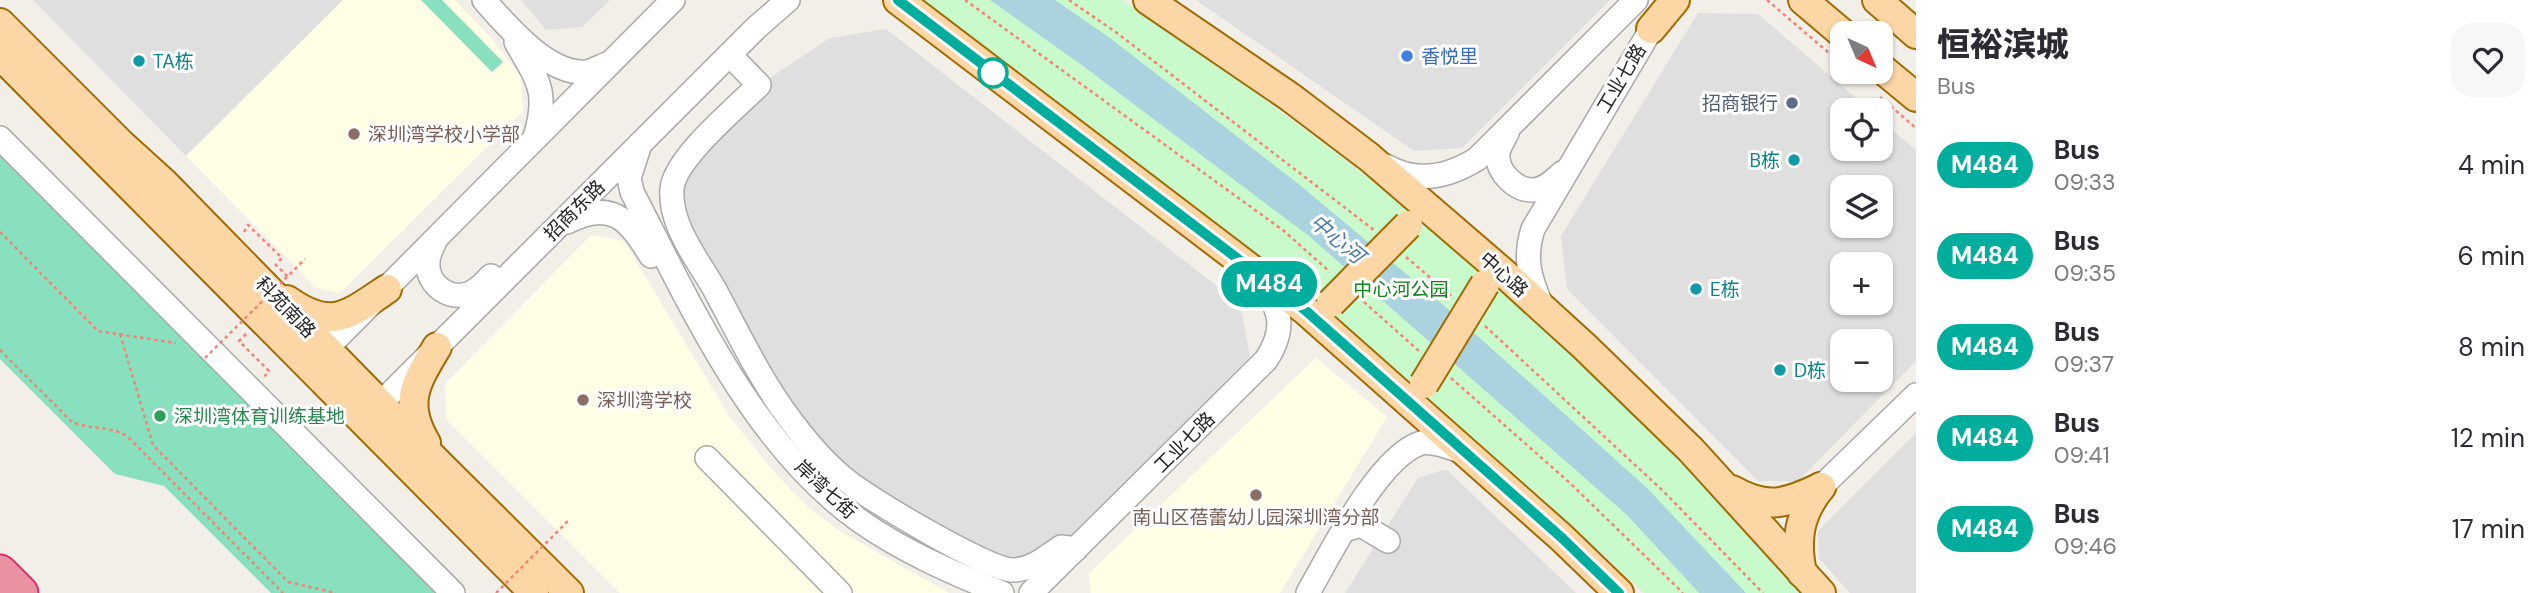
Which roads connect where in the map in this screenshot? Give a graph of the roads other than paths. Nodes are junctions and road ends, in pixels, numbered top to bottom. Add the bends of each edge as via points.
1 (484, 0) edge
2 (673, 0) edge
3 (788, 0) edge
4 (898, 0) edge
5 (1148, 0) edge
6 (1636, 0) edge
7 (1669, 0) edge
8 (1675, 0) edge
9 (1803, 0) edge
10 (1877, 0) edge
11 (0, 23) edge
12 (1830, 23) edge
13 (507, 27) junction
14 (1651, 29) junction
15 (1916, 34) edge
16 (0, 55) edge
17 (730, 55) junction
18 (611, 63) junction
19 (1888, 84) edge
20 (1916, 97) edge
21 (1508, 130) junction
22 (0, 138) edge
23 (535, 138) junction
24 (640, 144) junction
25 (1368, 157) junction
26 (1567, 169) junction
27 (1416, 197) junction
28 (552, 232) junction
29 (435, 240) junction
30 (275, 270) junction
31 (1253, 272) junction
32 (1496, 280) junction
33 (387, 289) junction
34 (1318, 306) junction
35 (1544, 310) junction
36 (702, 327) junction
37 (437, 347) junction
38 (317, 358) junction
39 (1916, 396) edge
40 (371, 413) junction
41 (1423, 415) junction
42 (1465, 453) junction
43 (707, 458) dead end
44 (438, 463) junction
45 (1723, 485) junction
46 (1821, 487) junction
47 (1344, 530) junction
48 (1388, 541) dead end
49 (1076, 549) junction
50 (0, 572) edge
51 (1812, 583) edge
52 (21, 593) edge
53 (453, 593) edge
54 (534, 593) edge
55 (569, 593) edge
56 (840, 593) edge
57 (1002, 593) edge
58 (1031, 593) edge
59 (1308, 593) edge
60 (1619, 593) edge

1 - 13 street
2 - 18 street
3 - 17 street, 招商东路
4 - 31 main road
5 - 25 main road, 中心路
6 - 21 street, 工业七路
7 - 14 street, 工业七路
8 - 14 main road
9 - 12 main road
10 - 15 main road
11 - 30 main road, 科苑南路
13 - 18 street via 564,69 587,72
13 - 23 street via 543,97
14 - 26 street, 工业七路
16 - 38 main road, 科苑南路
17 - 24 street, 招商东路
17 - 49 street via 759,85 687,157 672,188 674,216 789,419 851,484 986,563 1013,570 1034,566 1061,547
18 - 23 street
19 - 20 main road
21 - 25 street, 工业七路 via 1477,159 1446,175 1413,177
21 - 26 street via 1498,153 1500,167 1520,187 1535,190 1549,185
22 - 53 street
23 - 29 street
24 - 28 street, 招商东路
24 - 36 street via 629,178 632,192
25 - 27 main road, 中心路
26 - 35 street, 工业七路 via 1528,244 1530,281
27 - 32 main road, 中心路
27 - 34 main road, bridge via 1415,217 1408,225
28 - 29 street via 514,253 474,291 459,295 443,291 431,279 428,262
28 - 36 street via 585,214 620,216
28 - 37 street, 招商东路
29 - 33 street
30 - 33 main road via 299,308 327,318 355,311
30 - 38 main road, 科苑南路
31 - 34 main road
31 - 49 street, 工业七路 via 1278,312 1280,327 1273,348 1255,372
32 - 35 main road, 中心路
32 - 41 main road, bridge via 1424,384
33 - 38 street
34 - 41 main road
35 - 45 main road, 中心路
36 - 57 street, 岸湾七街 via 767,427 841,506 906,549
37 - 40 street, 招商东路
37 - 44 main road via 419,378 412,402 416,425
38 - 40 main road, 科苑南路
39 - 46 street
40 - 44 main road, 科苑南路
40 - 54 main road, 科苑南路
41 - 42 main road
42 - 47 street via 1424,442 1406,450 1390,464
42 - 60 main road
43 - 56 street
44 - 55 main road, 科苑南路
45 - 46 main road via 1769,504
45 - 51 main road, 中心路
46 - 51 main road via 1800,524 1798,554
47 - 48 street via 1361,526
47 - 59 street
49 - 58 street, 工业七路
50 - 52 highway

